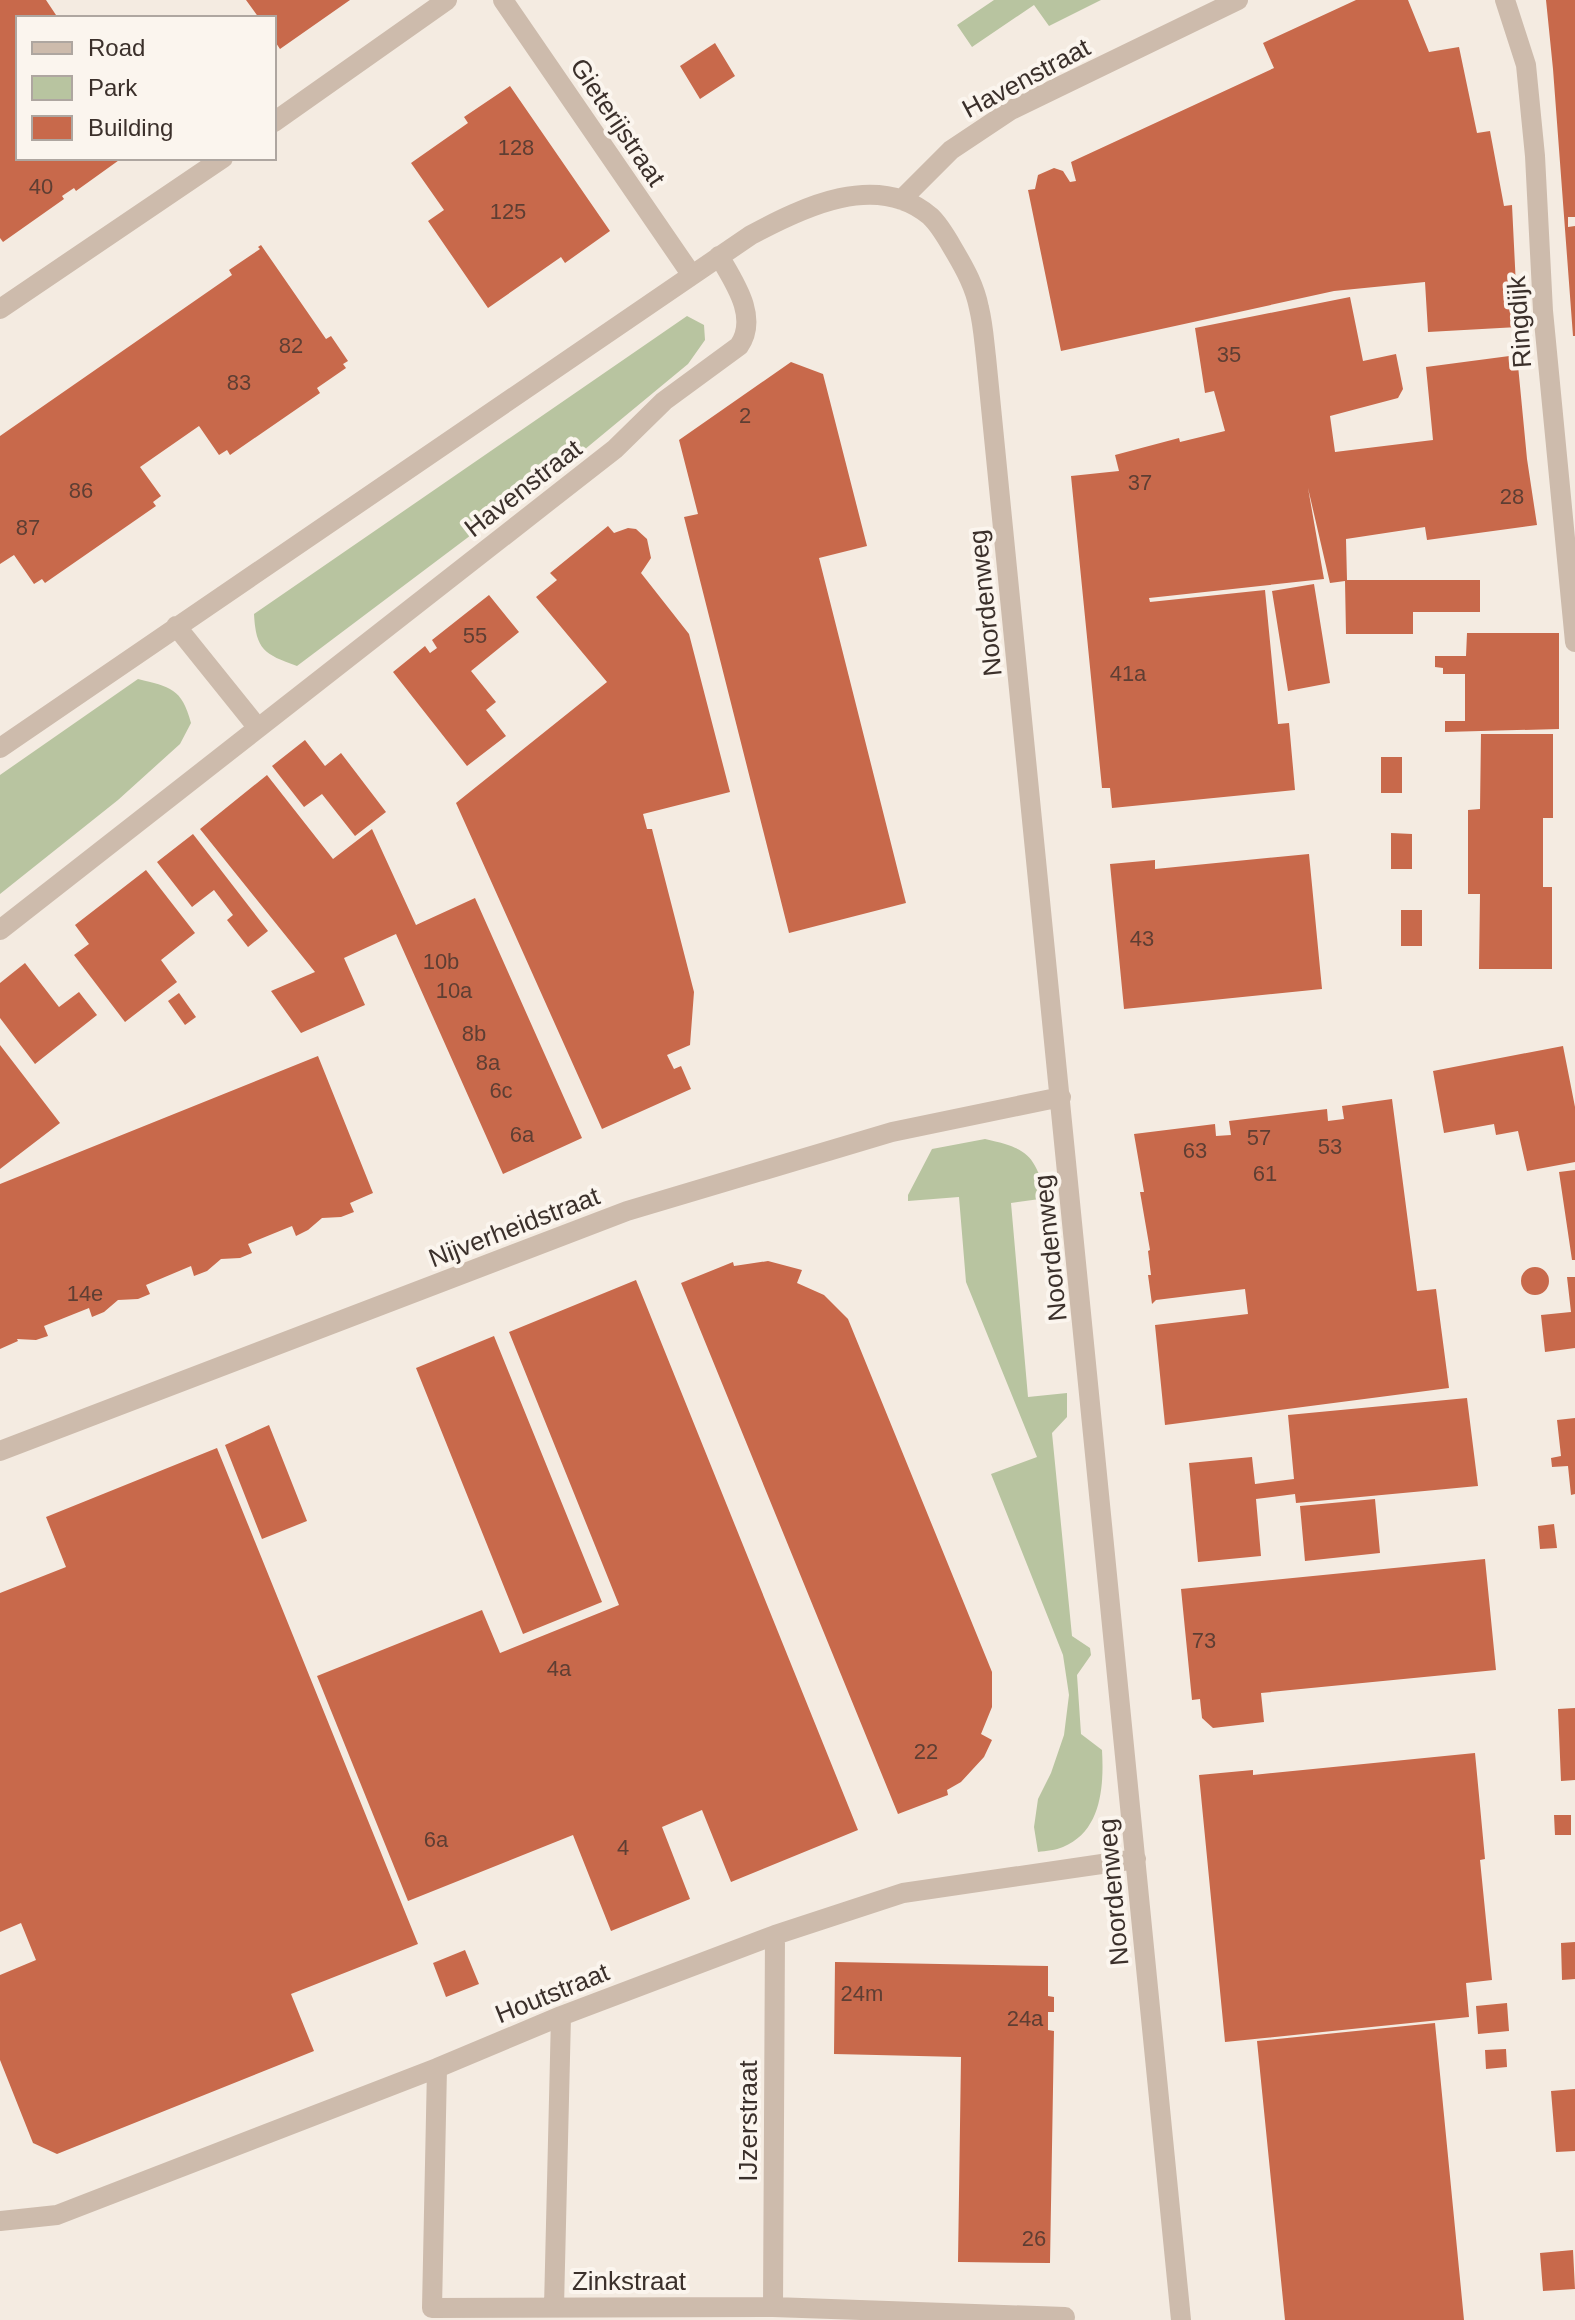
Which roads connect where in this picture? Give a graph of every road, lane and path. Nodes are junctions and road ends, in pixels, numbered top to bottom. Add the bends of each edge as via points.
1 (447, 0) edge
2 (503, 0) edge
3 (1238, 0) edge
4 (1505, 0) edge
5 (276, 121) edge
6 (220, 160) edge
7 (901, 200) junction
8 (719, 256) junction
9 (691, 274) junction
10 (0, 309) edge
11 (176, 626) junction
12 (1575, 642) edge
13 (258, 728) junction
14 (0, 748) edge
15 (0, 930) edge
16 (1061, 1097) junction
17 (0, 1451) edge
18 (1136, 1859) junction
19 (775, 1935) junction
20 (561, 2016) junction
21 (437, 2068) junction
22 (0, 2221) edge
23 (554, 2307) junction
24 (773, 2307) junction
25 (1065, 2317) dead end
26 (1181, 2320) edge

1 - 5 street
2 - 9 street, Gieterijstraat
3 - 7 street, Havenstraat via 1011,110 951,150
4 - 12 street, Ringdijk via 1526,65
6 - 10 street
7 - 8 street via 864,194 821,203 785,217
7 - 16 street, Noordenweg via 930,216 969,275 979,307
8 - 9 street
8 - 13 street, Havenstraat via 738,289 747,320 739,346
9 - 11 street
11 - 13 street
11 - 14 street
13 - 15 street, Havenstraat
16 - 17 street, Nijverheidstraat via 892,1132 627,1211
16 - 18 street, Noordenweg
18 - 19 street, Houtstraat via 903,1893
18 - 26 street, Noordenweg
19 - 20 street, Houtstraat
19 - 24 street, IJzerstraat
20 - 21 street, Houtstraat
20 - 23 street
21 - 22 street, Houtstraat via 57,2215
21 - 23 street, Zinkstraat via 432,2308
23 - 24 street, Zinkstraat
24 - 25 street, Zinkstraat

